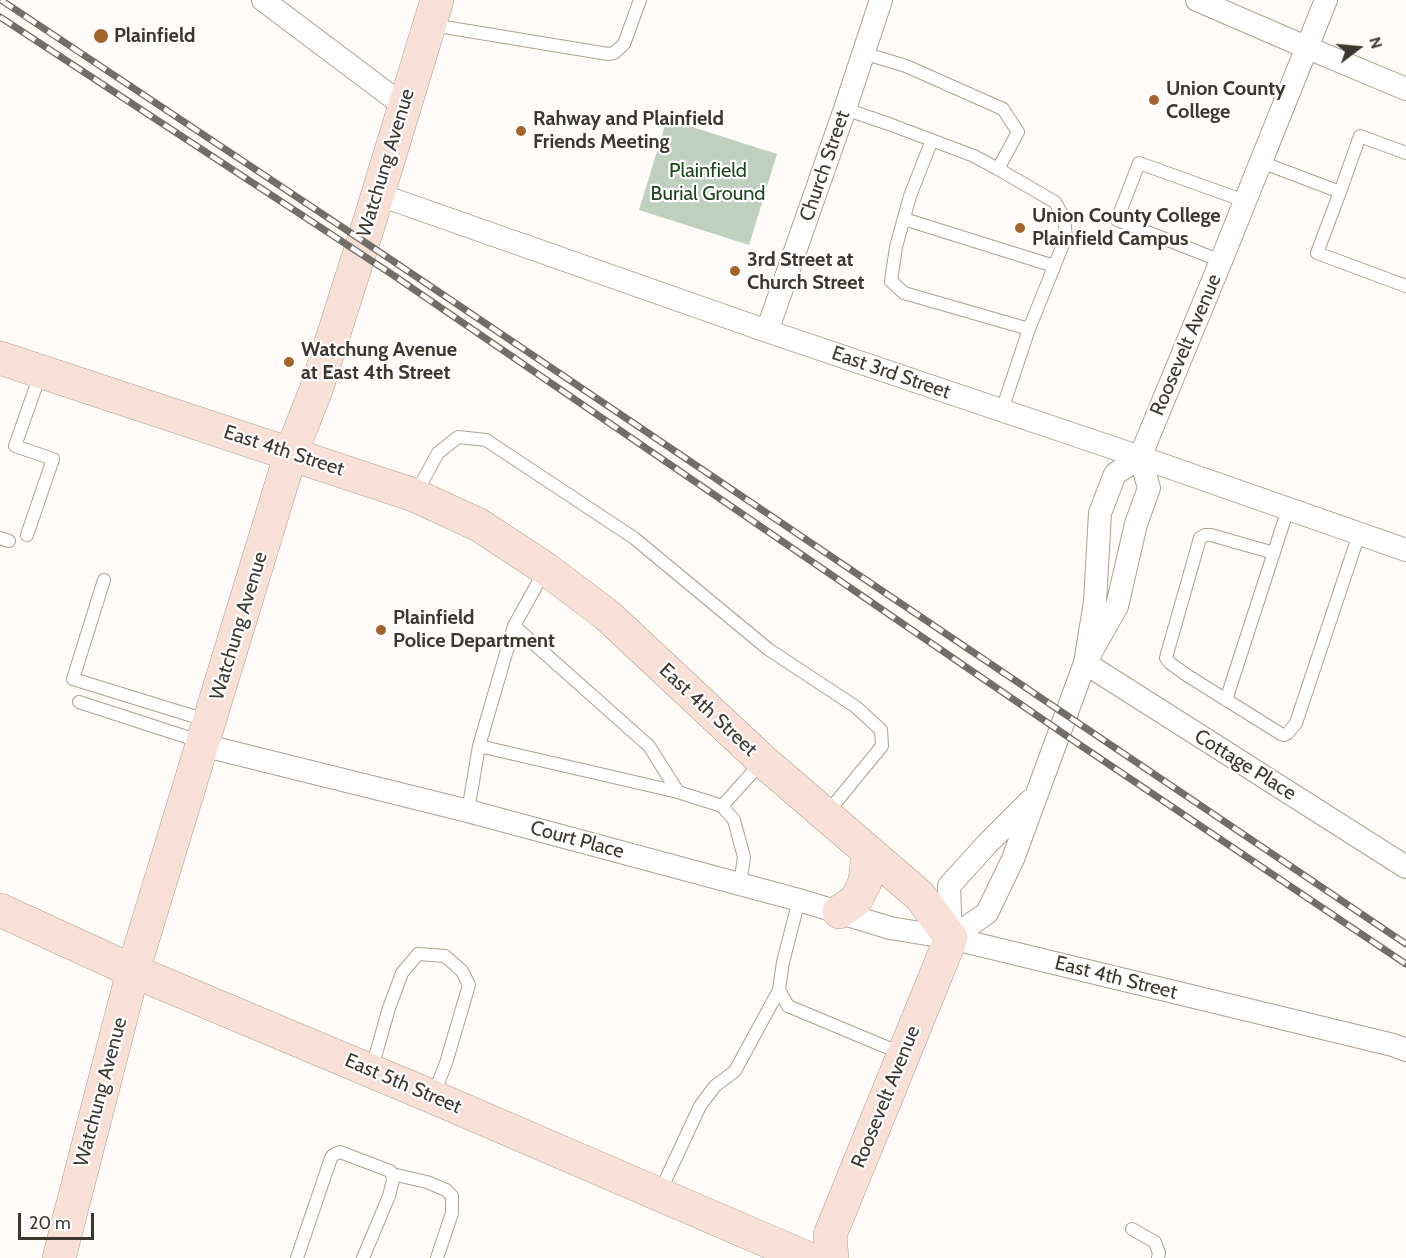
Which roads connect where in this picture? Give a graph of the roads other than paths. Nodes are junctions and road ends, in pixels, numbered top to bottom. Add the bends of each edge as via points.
1 (263, 0) edge
2 (640, 0) edge
3 (881, 0) edge
4 (1197, 0) edge
5 (1326, 0) edge
6 (433, 12) edge
7 (1308, 48) junction
8 (863, 53) junction
9 (1406, 89) edge
10 (404, 106) junction
11 (845, 109) junction
12 (932, 140) junction
13 (1406, 153) edge
14 (1261, 162) junction
15 (998, 170) junction
16 (1340, 192) junction
17 (377, 194) junction
18 (1245, 201) junction
19 (904, 219) junction
20 (1221, 261) junction
21 (1054, 266) junction
22 (1406, 286) edge
23 (1029, 329) junction
24 (767, 331) junction
25 (0, 358) edge
26 (41, 371) junction
27 (1002, 410) junction
28 (291, 453) junction
29 (1140, 457) junction
30 (414, 495) junction
31 (1288, 508) junction
32 (1359, 534) junction
33 (27, 535) dead end
34 (1406, 550) edge
35 (1274, 553) junction
36 (546, 569) junction
37 (104, 580) dead end
38 (514, 626) junction
39 (1085, 663) junction
40 (1226, 700) junction
41 (79, 702) dead end
42 (205, 736) junction
43 (479, 746) junction
44 (763, 761) junction
45 (678, 792) junction
46 (1036, 795) junction
47 (722, 806) junction
48 (468, 811) junction
49 (826, 814) junction
50 (868, 851) junction
51 (1406, 867) edge
52 (740, 884) junction
53 (799, 900) junction
54 (0, 910) edge
55 (839, 912) junction
56 (951, 938) junction
57 (133, 971) junction
58 (779, 990) junction
59 (1406, 1050) edge
60 (903, 1054) junction
61 (371, 1071) junction
62 (433, 1097) junction
63 (392, 1174) junction
64 (658, 1195) junction
65 (1132, 1228) dead end
66 (59, 1258) edge
67 (297, 1258) edge
68 (363, 1258) edge
69 (437, 1258) edge
70 (807, 1258) edge
71 (832, 1258) edge
72 (1158, 1258) edge

1 - 10 street
2 - 6 lane via 624,44 608,54
3 - 8 street, Church Street
4 - 7 street
5 - 7 street, Roosevelt Avenue
6 - 10 main road, Watchung Avenue
7 - 9 street
7 - 14 street, Roosevelt Avenue
8 - 11 street, Church Street
8 - 15 lane via 906,66 1003,109 1018,132
10 - 17 main road, Watchung Avenue
11 - 12 lane
11 - 24 street, Church Street
12 - 15 lane
12 - 19 lane
13 - 16 lane via 1360,136
14 - 16 lane
14 - 18 street, Roosevelt Avenue
15 - 21 lane via 1055,202 1064,218 1066,237
16 - 22 lane via 1317,253
17 - 24 street, East 3rd Street
17 - 28 main road, Watchung Avenue via 316,390
18 - 20 street, Roosevelt Avenue
18 - 20 lane via 1139,163 1117,220
19 - 21 lane
19 - 23 lane via 891,281 904,293
20 - 29 street, Roosevelt Avenue
21 - 23 lane
23 - 27 lane
24 - 27 street, East 3rd Street
25 - 26 main road, East 4th Street
26 - 28 main road, East 4th Street
26 - 33 lane via 15,446 52,459
27 - 29 street, East 3rd Street
28 - 30 main road, East 4th Street
28 - 42 main road, Watchung Avenue
29 - 31 street, East 3rd Street
29 - 39 street, Roosevelt Avenue via 1149,488 1136,524 1117,606
29 - 39 street, Roosevelt Avenue via 1114,474 1100,513 1095,602
30 - 36 main road, East 4th Street via 478,525
30 - 49 lane via 438,453 458,437 486,440 634,538 768,649 856,707 881,730 882,746
31 - 32 street, East 3rd Street
31 - 35 lane
32 - 34 street, East 3rd Street
32 - 40 lane via 1296,723 1288,733 1281,734
35 - 40 lane
35 - 40 lane via 1211,535 1200,538 1166,658
36 - 38 lane
36 - 44 main road, East 4th Street via 607,615
37 - 42 lane via 73,679
38 - 43 lane
38 - 45 lane via 649,746
39 - 46 street, Roosevelt Avenue
39 - 51 street, Cottage Place
41 - 42 lane
42 - 48 street, Court Place
42 - 57 main road, Watchung Avenue
43 - 45 lane
43 - 48 lane
44 - 47 lane
44 - 49 main road, East 4th Street
45 - 47 lane
46 - 56 street, Roosevelt Avenue via 1013,859 987,913
46 - 56 street, Roosevelt Avenue via 949,886
47 - 52 lane via 734,820 744,854
48 - 52 street, Court Place
49 - 50 main road, East 4th Street
50 - 55 main road via 865,882 856,900
50 - 56 main road, East 4th Street via 920,896
52 - 53 street, Court Place
53 - 55 street, Court Place
53 - 58 lane
54 - 57 main road, East 5th Street
55 - 56 street, Court Place via 890,928
56 - 59 street, East 4th Street
56 - 60 main road, Roosevelt Avenue
57 - 61 main road, East 5th Street
57 - 66 main road, Watchung Avenue
58 - 60 lane via 788,1006
58 - 64 lane via 735,1071 715,1086 700,1106
60 - 71 main road, Roosevelt Avenue via 830,1235
61 - 62 main road, East 5th Street
61 - 62 lane via 402,973 418,954 446,956 462,971 469,985
62 - 64 main road, East 5th Street
63 - 67 lane via 339,1152 333,1155
63 - 68 lane via 389,1196
63 - 69 lane via 427,1182 452,1196 452,1214
64 - 70 main road, East 5th Street
65 - 72 lane via 1155,1242

